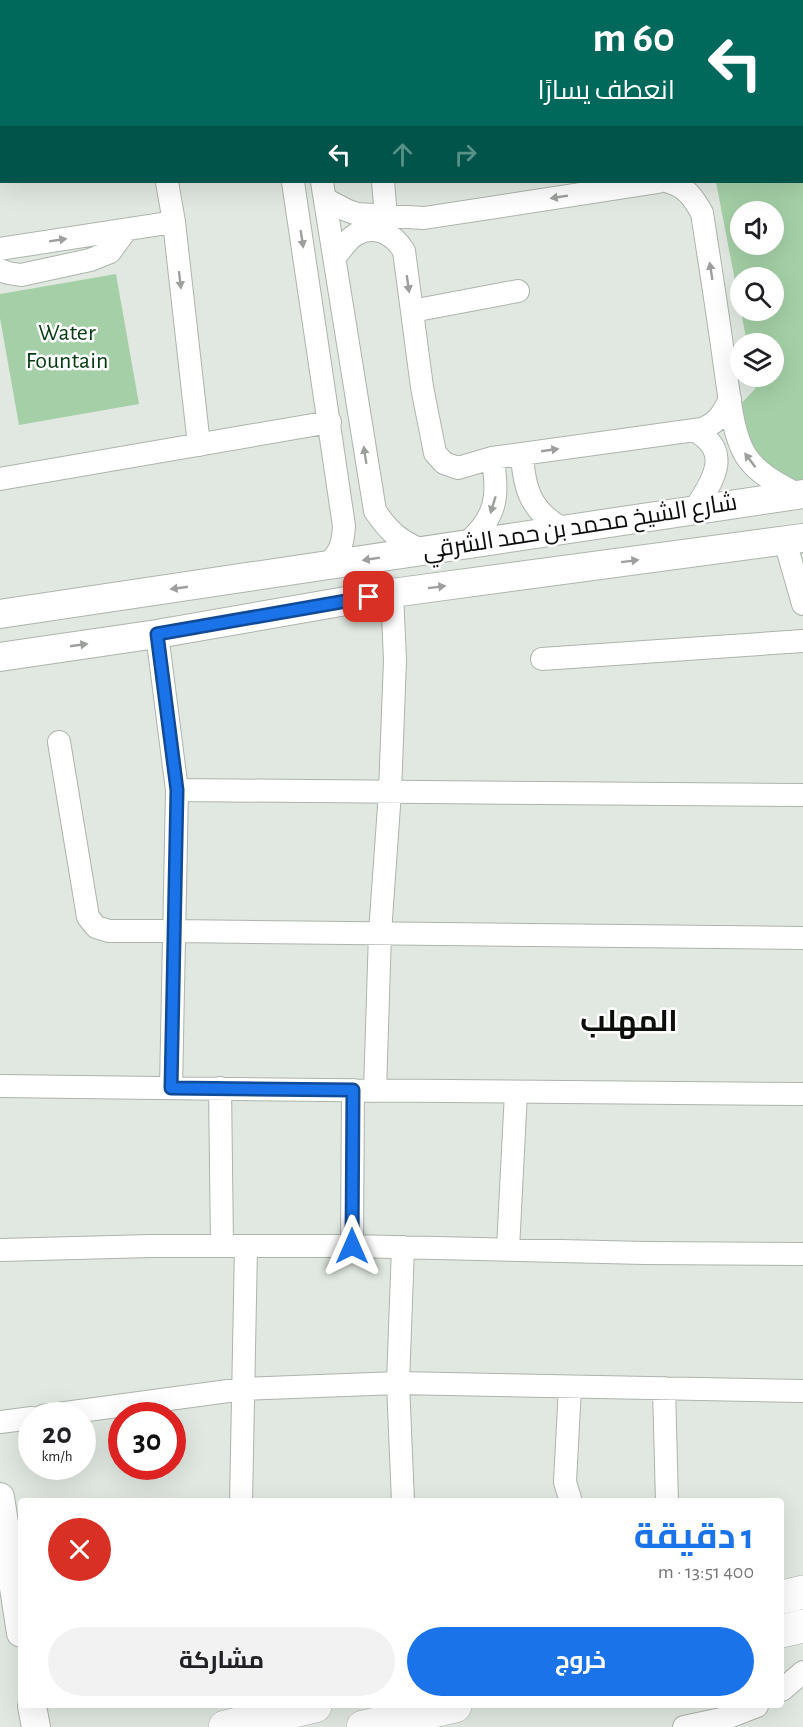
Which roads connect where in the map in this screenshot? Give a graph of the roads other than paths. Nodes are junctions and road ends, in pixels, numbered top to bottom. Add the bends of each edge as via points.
1 (166, 183) edge
2 (294, 183) edge
3 (383, 183) edge
4 (652, 183) edge
5 (673, 183) edge
6 (324, 190) edge
7 (386, 216) junction
8 (424, 218) junction
9 (174, 222) junction
10 (126, 230) junction
11 (0, 249) edge
12 (404, 251) junction
13 (335, 257) junction
14 (0, 270) edge
15 (518, 291) dead end
16 (412, 311) junction
17 (730, 399) junction
18 (330, 422) junction
19 (694, 430) junction
20 (199, 445) junction
21 (522, 454) junction
22 (492, 458) junction
23 (0, 479) edge
24 (800, 494) edge
25 (372, 497) junction
26 (342, 502) junction
27 (695, 509) junction
28 (564, 530) junction
29 (794, 539) edge
30 (466, 544) junction
31 (423, 551) junction
32 (327, 566) junction
33 (392, 592) junction
34 (803, 604) edge
35 (0, 606) edge
36 (44, 607) junction
37 (0, 614) edge
38 (157, 634) junction
39 (803, 641) edge
40 (45, 650) junction
41 (0, 657) edge
42 (542, 659) dead end
43 (0, 668) edge
44 (59, 742) dead end
45 (177, 790) junction
46 (390, 792) junction
47 (803, 795) edge
48 (174, 931) junction
49 (380, 933) junction
50 (803, 938) edge
51 (0, 1086) edge
52 (171, 1088) junction
53 (220, 1088) junction
54 (364, 1090) junction
55 (516, 1092) junction
56 (803, 1094) edge
57 (222, 1246) junction
58 (352, 1246) junction
59 (246, 1247) junction
60 (403, 1247) junction
61 (508, 1249) junction
62 (0, 1251) edge
63 (803, 1254) edge
64 (398, 1383) junction
65 (570, 1387) junction
66 (664, 1388) junction
67 (243, 1389) junction
68 (803, 1391) edge
69 (96, 1409) edge
70 (18, 1420) edge
71 (0, 1422) edge
72 (0, 1497) edge
73 (241, 1498) edge
74 (403, 1498) edge
75 (570, 1498) edge
76 (668, 1498) edge
77 (16, 1573) edge
78 (803, 1592) edge
79 (784, 1597) edge
80 (803, 1626) edge
81 (13, 1627) edge
82 (784, 1631) edge
83 (803, 1672) edge
84 (784, 1688) edge
85 (32, 1708) edge
86 (297, 1708) edge
87 (446, 1708) edge
88 (752, 1708) edge
89 (279, 1710) edge
90 (36, 1727) edge
91 (225, 1727) edge
92 (363, 1727) edge
93 (684, 1727) edge

1 - 9 street
2 -> 18 street
3 - 7 street
4 -> 8 street
17 -> 5 street via 702,213 693,197
6 - 7 street via 335,206 357,214
6 - 13 street
7 - 8 street
8 - 12 street
9 - 10 street
9 -> 20 street
11 -> 10 street
10 - 14 street via 110,252 90,260 21,275
12 - 13 street via 392,236 374,230 356,235
12 -> 16 street
25 -> 13 street
15 - 16 street
16 - 22 street via 435,453 444,463 458,468
17 - 19 street via 720,418
24 -> 17 street via 766,476 746,456 738,439
18 - 20 street
18 - 26 street
21 -> 19 street
19 - 27 street via 708,440 716,462 714,478
20 - 23 street
21 - 22 street
21 - 28 street via 523,475 532,502
22 -> 30 street via 496,480 492,509 477,535
24 - 27 main road, شارع الشيخ محمد بن حمد الشرقي
25 - 26 street
25 - 31 street via 375,511 387,528 403,542
26 - 32 street via 344,541
27 - 28 main road, شارع الشيخ محمد بن حمد الشرقي
28 - 30 main road, شارع الشيخ محمد بن حمد الشرقي
33 -> 29 main road, شارع الشيخ محمد بن حمد الشرقي
29 - 34 street
30 - 31 main road, شارع الشيخ محمد بن حمد الشرقي
31 -> 32 main road, شارع الشيخ محمد بن حمد الشرقي
32 -> 36 main road, شارع الشيخ محمد بن حمد الشرقي
33 - 38 main road, شارع الشيخ محمد بن حمد الشرقي
33 - 46 street via 395,660
35 - 36 main road
36 - 37 main road, شارع الشيخ محمد بن حمد الشرقي
40 -> 38 main road, شارع الشيخ محمد بن حمد الشرقي
38 - 45 street
39 - 42 street
40 - 41 main road, شارع الشيخ محمد بن حمد الشرقي
40 - 43 main road via 17,666
44 - 48 street via 88,917 96,927 108,931
45 - 46 street
45 - 48 street
46 - 47 street
46 - 49 street
48 - 49 street
48 - 52 street
49 - 50 street
49 - 54 street
51 - 52 street
52 - 53 street
53 - 54 street
53 - 57 street
54 - 55 street
54 - 58 street
55 - 56 street
55 - 61 street
57 - 59 street
57 - 62 street
58 - 59 street
58 - 60 street
59 - 67 street
60 - 61 street
60 - 64 street
61 - 63 street
64 - 65 street
64 - 67 street
64 - 74 street
65 - 66 street
65 - 75 street via 565,1482
66 - 68 street
66 - 76 street
67 - 69 street
67 - 73 street
70 - 71 street
72 - 77 main road
77 - 81 main road
78 - 79 highway
80 - 82 highway
83 - 84 street
85 - 90 main road
86 - 89 highway
87 - 92 highway
88 - 93 street
89 - 91 highway

